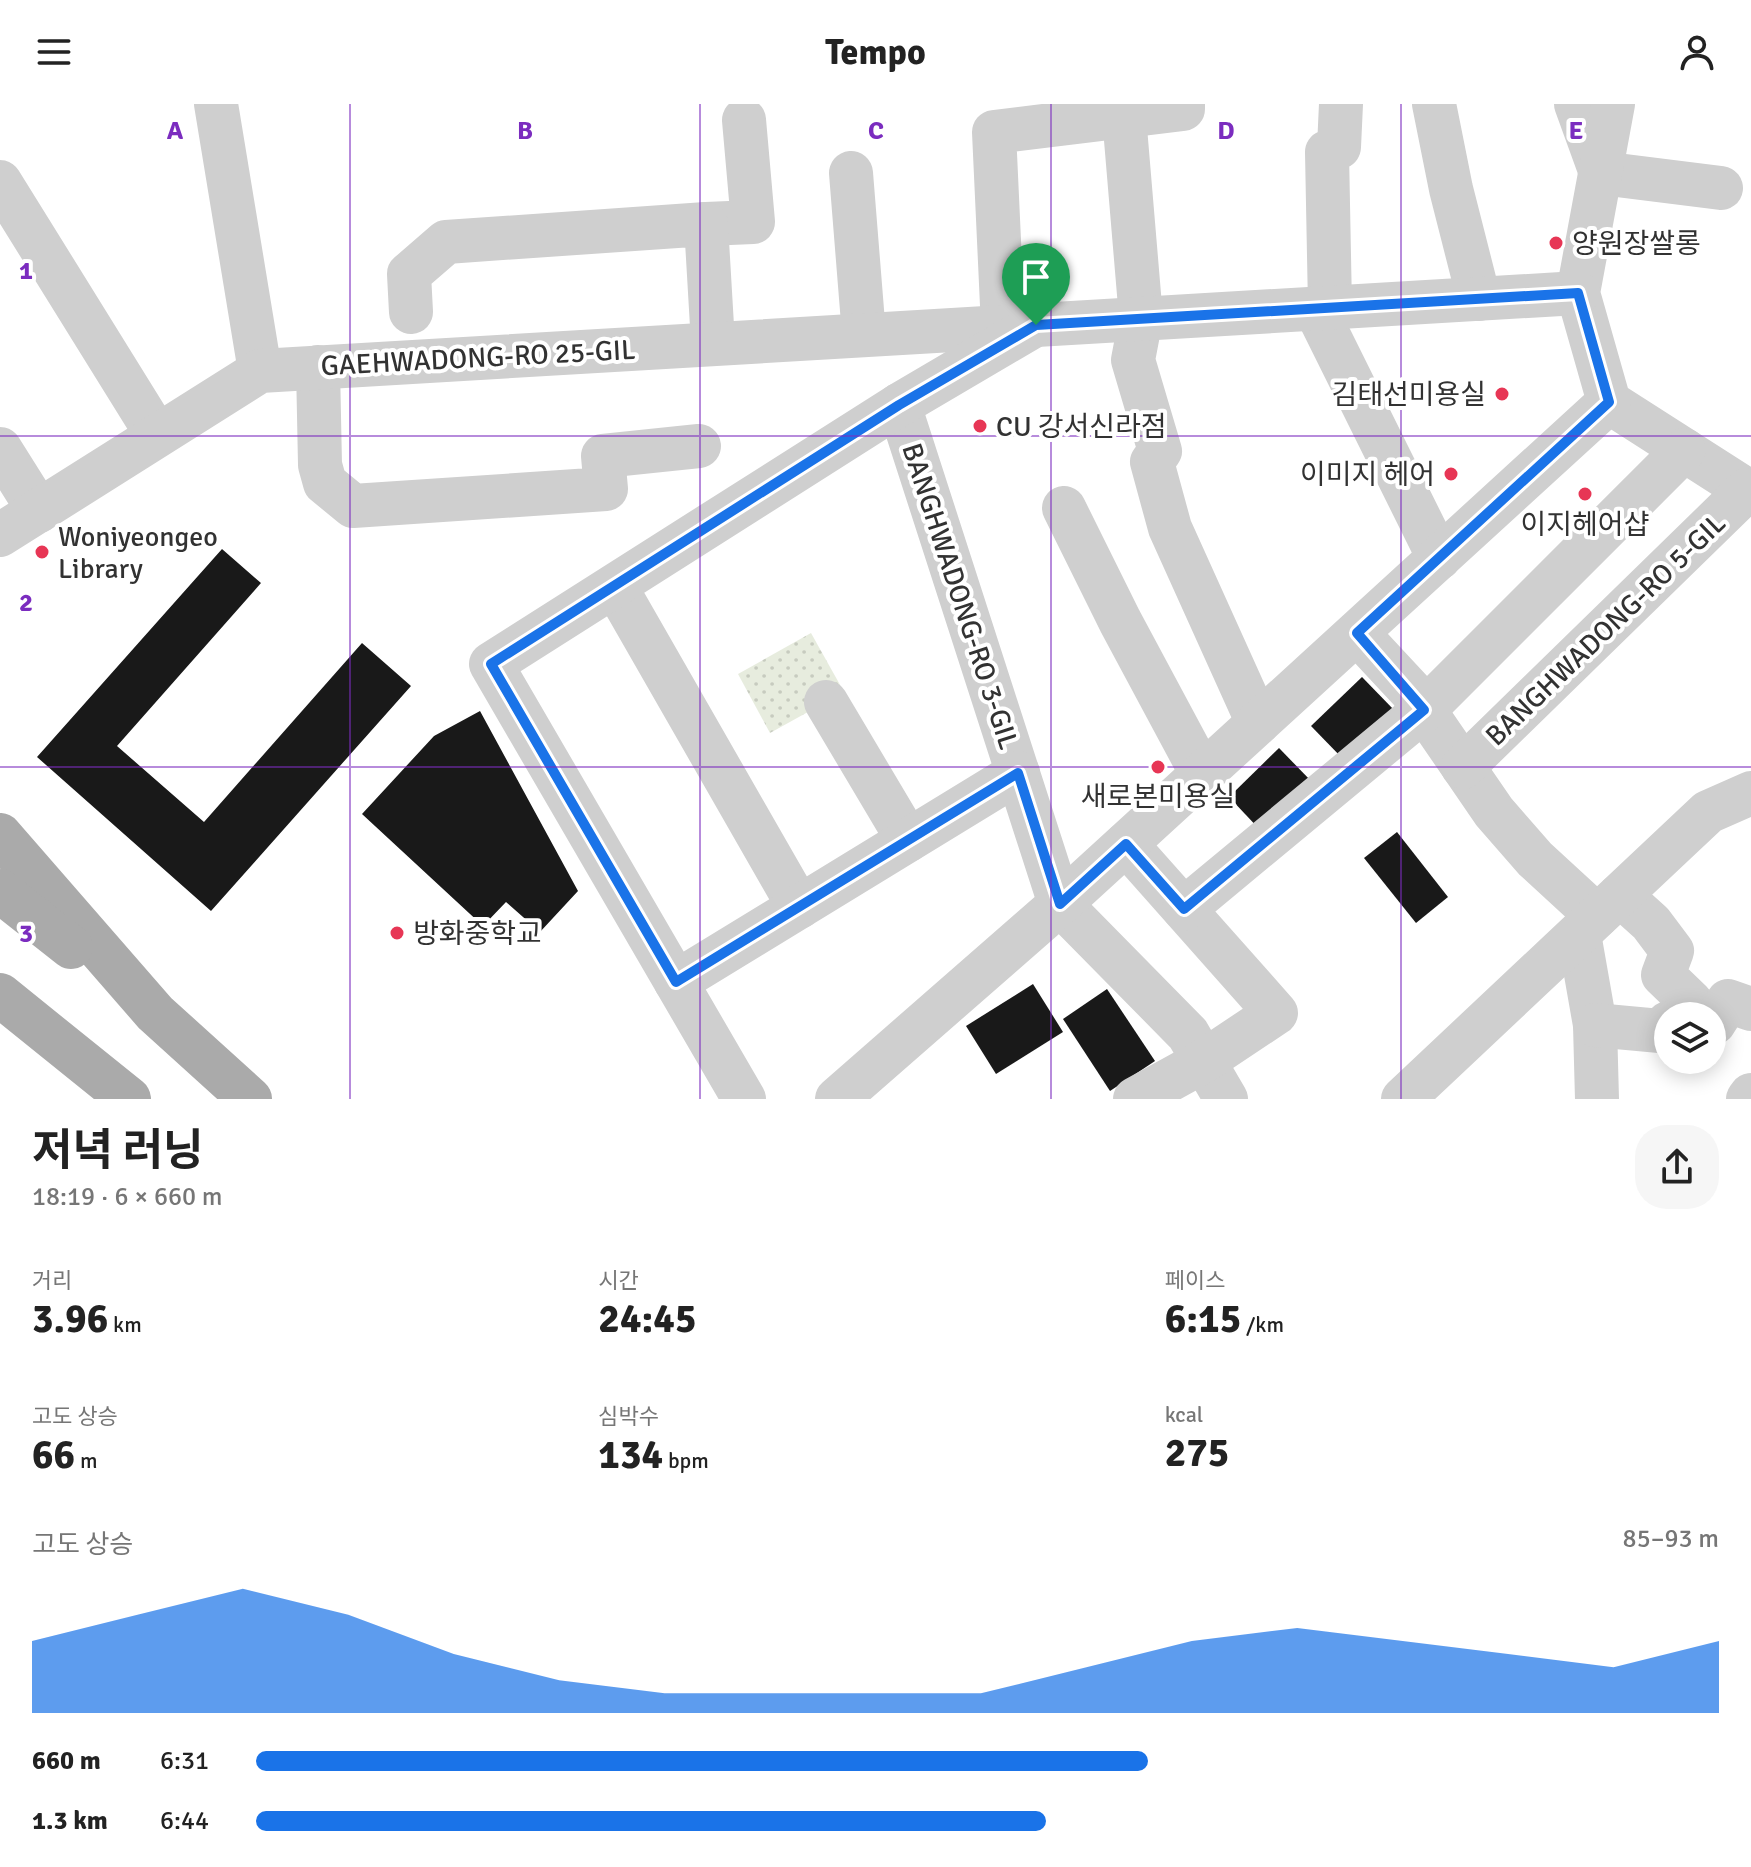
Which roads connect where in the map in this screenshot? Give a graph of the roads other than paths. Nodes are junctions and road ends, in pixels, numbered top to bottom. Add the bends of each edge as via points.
1 (216, 104) edge
2 (1341, 104) edge
3 (1434, 104) edge
4 (1576, 104) edge
5 (1613, 104) edge
6 (1183, 106) edge
7 (1124, 116) junction
8 (744, 120) dead end
9 (851, 173) dead end
10 (1601, 173) junction
11 (0, 182) edge
12 (1721, 188) dead end
13 (706, 224) junction
14 (1578, 293) junction
15 (1479, 299) junction
16 (1322, 308) junction
17 (411, 312) dead end
18 (1141, 318) junction
19 (1020, 326) junction
20 (864, 335) junction
21 (713, 343) junction
22 (318, 367) junction
23 (260, 371) junction
24 (1609, 402) junction
25 (899, 405) junction
26 (157, 435) junction
27 (699, 446) dead end
28 (0, 449) edge
29 (1684, 450) junction
30 (1749, 492) edge
31 (1064, 508) dead end
32 (39, 511) junction
33 (0, 535) edge
34 (1439, 558) junction
35 (615, 586) junction
36 (1357, 633) junction
37 (826, 702) dead end
38 (1424, 710) junction
39 (1258, 723) junction
40 (1463, 767) junction
41 (1018, 773) junction
42 (1202, 774) junction
43 (1751, 793) edge
44 (0, 835) edge
45 (908, 840) junction
46 (1126, 844) junction
47 (0, 891) edge
48 (1060, 904) junction
49 (799, 907) junction
50 (1184, 909) junction
51 (1599, 915) junction
52 (0, 968) edge
53 (676, 982) junction
54 (0, 995) edge
55 (1681, 1002) edge
56 (1726, 1004) edge
57 (1751, 1009) edge
58 (155, 1013) junction
59 (1595, 1025) junction
60 (1654, 1030) edge
61 (1204, 1061) junction
62 (115, 1086) edge
63 (1418, 1093) edge
64 (250, 1099) edge
65 (744, 1099) edge
66 (837, 1099) edge
67 (1135, 1099) edge
68 (1226, 1099) edge
69 (1597, 1099) edge

1 - 23 street
2 - 16 street via 1339,147 1327,152
3 - 15 street
4 - 10 street
5 - 10 street
6 - 7 street
7 - 18 street
7 - 19 street via 994,132
8 - 13 street via 753,222
9 - 20 street
10 - 12 street
10 - 14 street
11 - 26 street
13 - 17 street via 446,242 409,274
13 - 21 street
14 - 15 street, GAEHWADONG-RO 25-GIL
14 - 24 street
15 - 16 street, GAEHWADONG-RO 25-GIL
16 - 18 street, GAEHWADONG-RO 25-GIL
16 - 34 street
18 - 19 street, GAEHWADONG-RO 25-GIL
18 - 39 street via 1133,360 1160,451 1152,462 1170,528
19 - 20 street, GAEHWADONG-RO 25-GIL
19 - 25 street
20 - 21 street, GAEHWADONG-RO 25-GIL
21 - 22 street, GAEHWADONG-RO 25-GIL
22 - 23 street, GAEHWADONG-RO 25-GIL
22 - 27 street via 320,465 325,483 353,506 606,489 603,456
23 - 26 street, GAEHWADONG-RO 25-GIL
24 - 29 street, BANGHWADONG-RO 5-GIL
24 - 34 street
25 - 35 street
25 - 41 street, BANGHWADONG-RO 3-GIL
26 - 32 street, GAEHWADONG-RO 25-GIL
28 - 32 street
29 - 30 street, BANGHWADONG-RO 5-GIL
29 - 38 street
30 - 40 street, BANGHWADONG-RO 5-GIL
31 - 42 street
32 - 33 street, GAEHWADONG-RO 25-GIL
34 - 36 street
35 - 49 street
35 - 53 street via 491,664
36 - 38 street
36 - 39 street
37 - 45 street
38 - 40 street
38 - 50 street
39 - 42 street
40 - 51 street via 1535,859
41 - 45 street
41 - 48 street, BANGHWADONG-RO 3-GIL
42 - 46 street
43 - 51 street via 1708,812
44 - 58 main road
45 - 49 street
46 - 48 street
46 - 50 street
47 - 58 main road
48 - 61 street, BANGHWADONG-RO 3-GIL via 1188,1034
48 - 66 street
49 - 53 street
50 - 61 street via 1276,1013
51 - 55 street via 1651,923 1672,951 1663,975
51 - 59 street
51 - 63 street
52 - 62 main road
53 - 65 street
54 - 62 main road
56 - 57 street
58 - 64 main road
59 - 60 street
59 - 69 street
61 - 67 street
61 - 68 street, BANGHWADONG-RO 3-GIL

